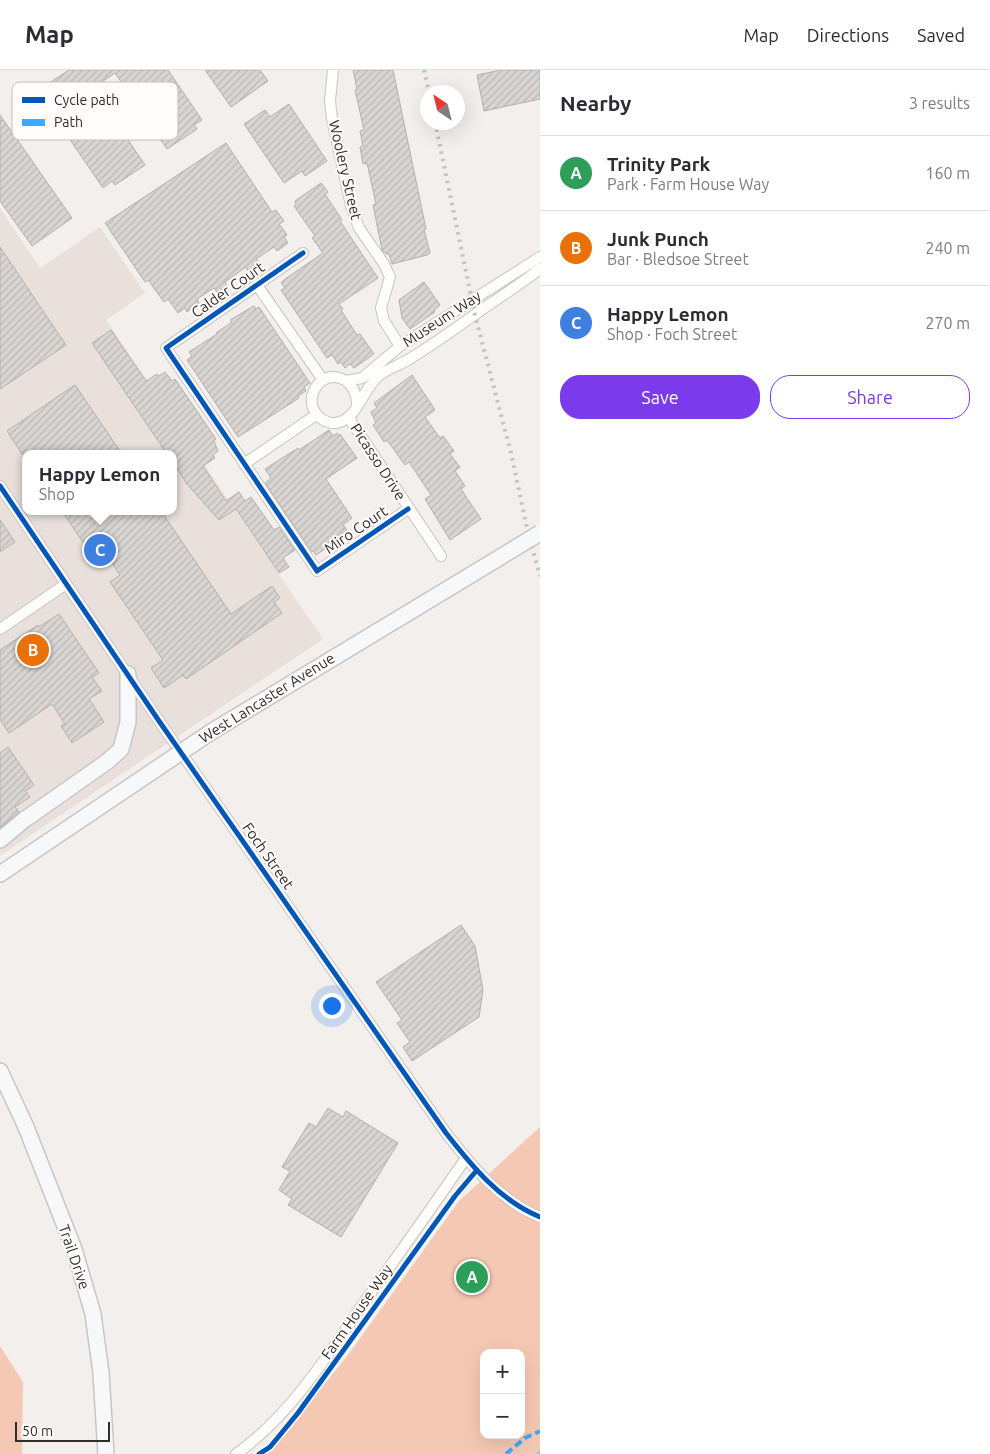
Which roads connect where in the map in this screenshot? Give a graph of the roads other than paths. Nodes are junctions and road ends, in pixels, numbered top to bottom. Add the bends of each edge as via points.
1 (334, 70) edge
2 (303, 253) dead end
3 (540, 257) edge
4 (540, 269) edge
5 (257, 285) junction
6 (400, 346) junction
7 (323, 380) junction
8 (346, 381) junction
9 (357, 405) junction
10 (316, 414) junction
11 (349, 418) junction
12 (244, 464) junction
13 (0, 486) edge
14 (408, 509) junction
15 (540, 533) edge
16 (441, 556) dead end
17 (66, 584) junction
18 (0, 629) edge
19 (128, 674) junction
20 (0, 840) edge
21 (0, 874) edge
22 (0, 1070) edge
23 (466, 1158) junction
24 (540, 1216) edge
25 (106, 1454) edge
26 (236, 1454) edge

1 - 6 street, Woolery Street via 330,101 332,119 351,206 359,228 390,277 381,308 384,321
2 - 5 street, Calder Court
3 - 6 street, Museum Way
4 - 9 street, Museum Way via 410,358 381,374
5 - 7 street
5 - 12 street, Calder Court via 166,348
6 - 8 street, Museum Way via 362,378
7 - 8 street via 329,377
7 - 10 street via 312,397
8 - 9 street via 355,389
9 - 11 street
10 - 11 street via 331,423
10 - 12 street
11 - 14 street, Picasso Drive
12 - 14 street, Miro Court via 317,571
13 - 17 street, Foch Street
14 - 16 street, Picasso Drive
15 - 21 main road, West Lancaster Avenue, bridge via 210,732
17 - 18 street
17 - 19 street, Foch Street
19 - 20 main road via 128,722 121,749
19 - 23 street, Foch Street
22 - 25 main road, Trail Drive via 74,1249 93,1314 101,1373
23 - 24 street, Foch Street via 501,1193
23 - 26 street, Farm House Way via 309,1380 271,1425

